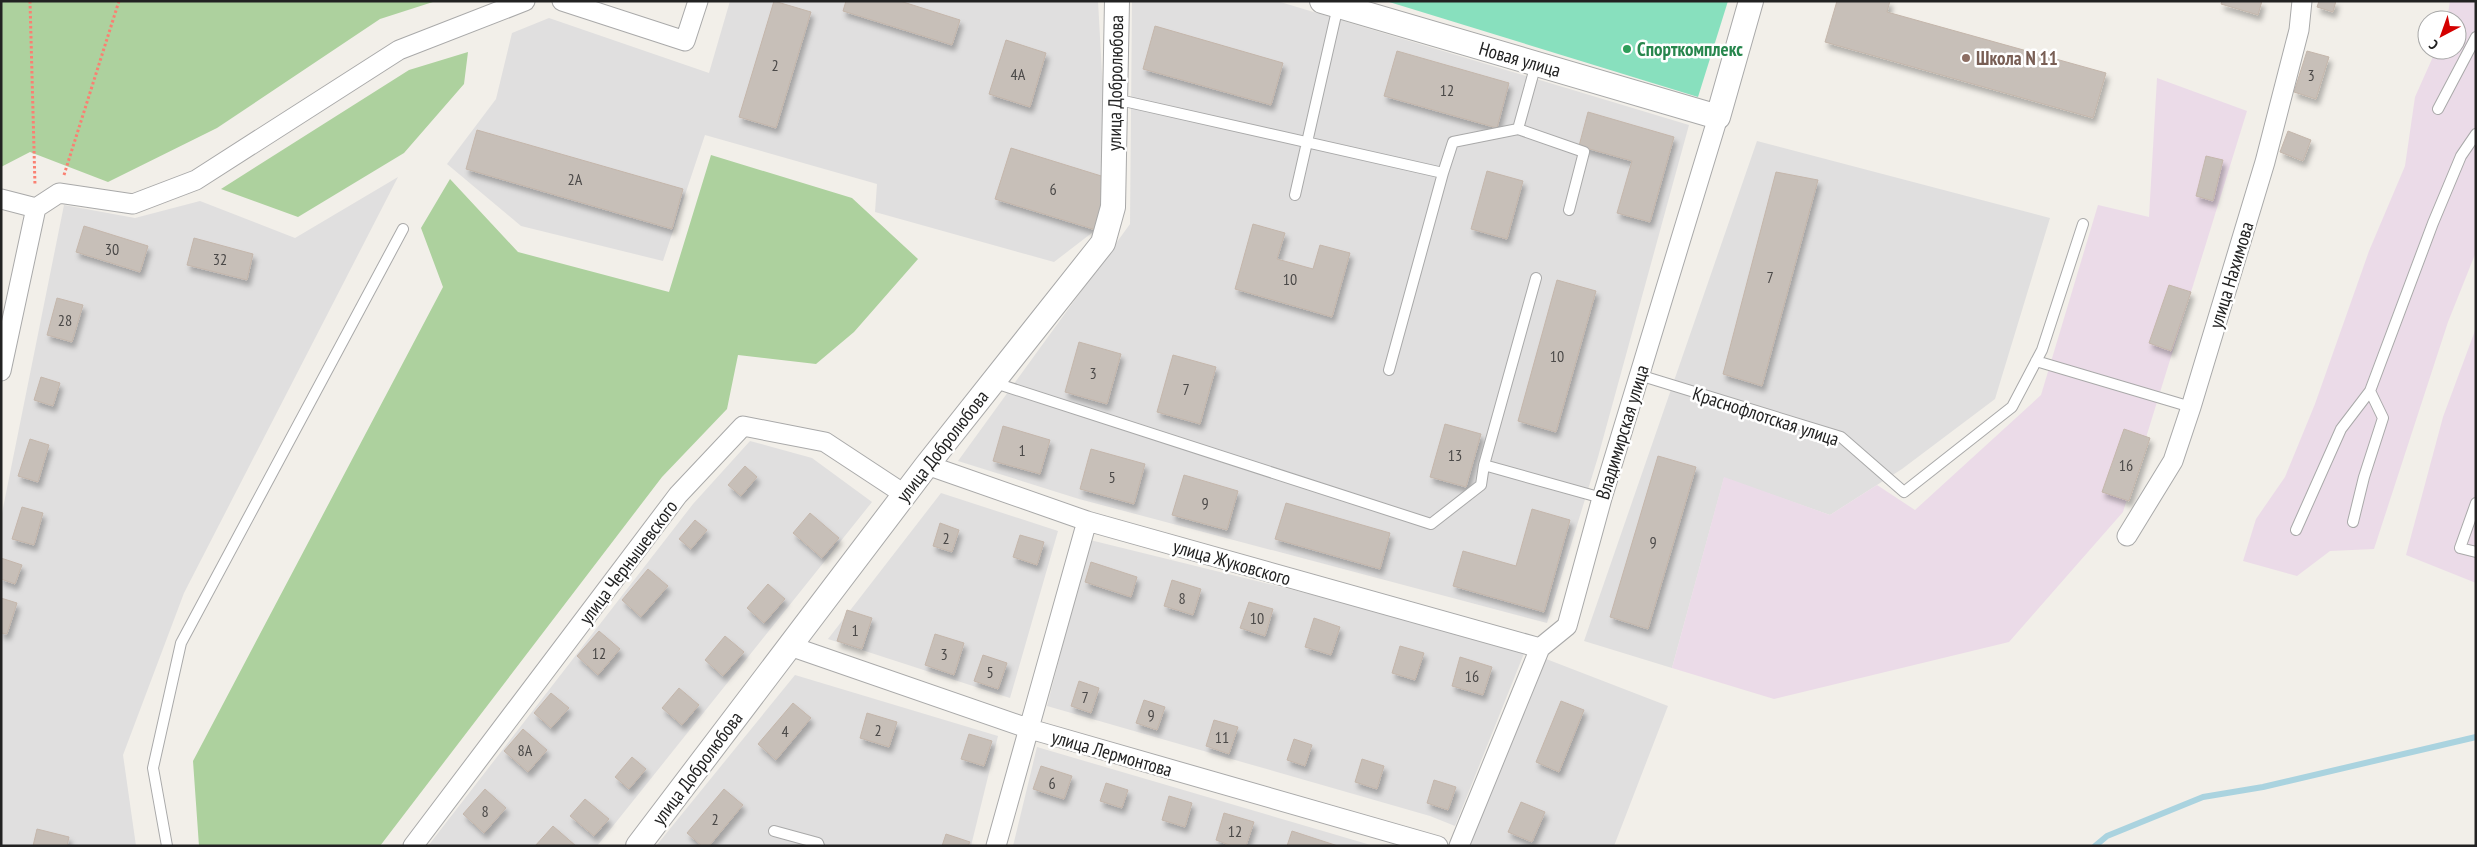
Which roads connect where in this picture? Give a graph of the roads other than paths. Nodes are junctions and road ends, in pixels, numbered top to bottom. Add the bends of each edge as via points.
1 (525, 1) edge
2 (562, 1) edge
3 (698, 1) edge
4 (1117, 1) edge
5 (1751, 1) edge
6 (2302, 1) edge
7 (1330, 4) edge
8 (2476, 36) edge
9 (1536, 64) junction
10 (1114, 99) junction
11 (2438, 108) dead end
12 (1718, 117) junction
13 (1518, 129) junction
14 (2476, 134) edge
15 (1307, 142) junction
16 (1443, 173) junction
17 (1295, 196) dead end
18 (1, 199) edge
19 (36, 208) junction
20 (1569, 210) dead end
21 (2083, 224) dead end
22 (403, 229) dead end
23 (1536, 278) dead end
24 (2036, 361) junction
25 (1389, 370) dead end
26 (1, 371) edge
27 (1639, 375) junction
28 (991, 382) junction
29 (2370, 391) junction
30 (2191, 408) junction
31 (927, 465) junction
32 (1484, 465) junction
33 (904, 494) junction
34 (1602, 498) junction
35 (2476, 503) edge
36 (1087, 521) junction
37 (2353, 522) dead end
38 (2296, 530) dead end
39 (2128, 536) dead end
40 (2476, 552) edge
41 (790, 646) junction
42 (1540, 648) junction
43 (1030, 729) junction
44 (774, 831) dead end
45 (167, 846) edge
46 (413, 846) edge
47 (638, 846) edge
48 (819, 846) edge
49 (996, 846) edge
50 (1438, 846) edge
51 (1459, 846) edge

1 - 19 street via 399,50 196,180 133,204 58,193
2 - 3 street via 685,41
4 - 10 street, улица Добролюбова
5 - 12 street, Владимирская улица
6 - 30 street, улица Нахимова via 2299,30 2265,162
7 - 9 street, Новая улица
7 - 15 lane
8 - 11 lane
9 - 12 street, Новая улица
9 - 13 lane
10 - 15 lane
10 - 28 street, улица Добролюбова via 1113,207 1103,243
12 - 27 street, Владимирская улица
13 - 16 lane via 1453,142
13 - 20 lane via 1584,152
14 - 29 lane via 2462,156 2433,223
15 - 16 lane
15 - 17 lane
16 - 25 lane
18 - 19 street
19 - 26 street
21 - 24 lane, Краснофлотская улица
22 - 45 lane via 181,643 153,768
23 - 32 lane
24 - 27 lane, Краснофлотская улица via 2012,407 1904,492 1840,437
24 - 30 lane
27 - 34 street, Владимирская улица
28 - 31 street, улица Добролюбова
28 - 32 lane via 1431,524 1480,485
29 - 37 lane via 2383,418
29 - 38 lane via 2341,429
30 - 39 street, улица Нахимова via 2173,461
31 - 33 street, улица Добролюбова
31 - 36 street, улица Жуковского
32 - 34 lane
33 - 41 street, улица Добролюбова
33 - 46 street, улица Чернышевского via 825,442 743,426 678,496
34 - 42 street, Владимирская улица via 1566,626
35 - 40 lane via 2460,548
36 - 42 street, улица Жуковского
36 - 43 street
41 - 43 street, улица Лермонтова
41 - 47 street, улица Добролюбова
42 - 51 street, Владимирская улица
43 - 49 street
43 - 50 street, улица Лермонтова
44 - 48 lane

